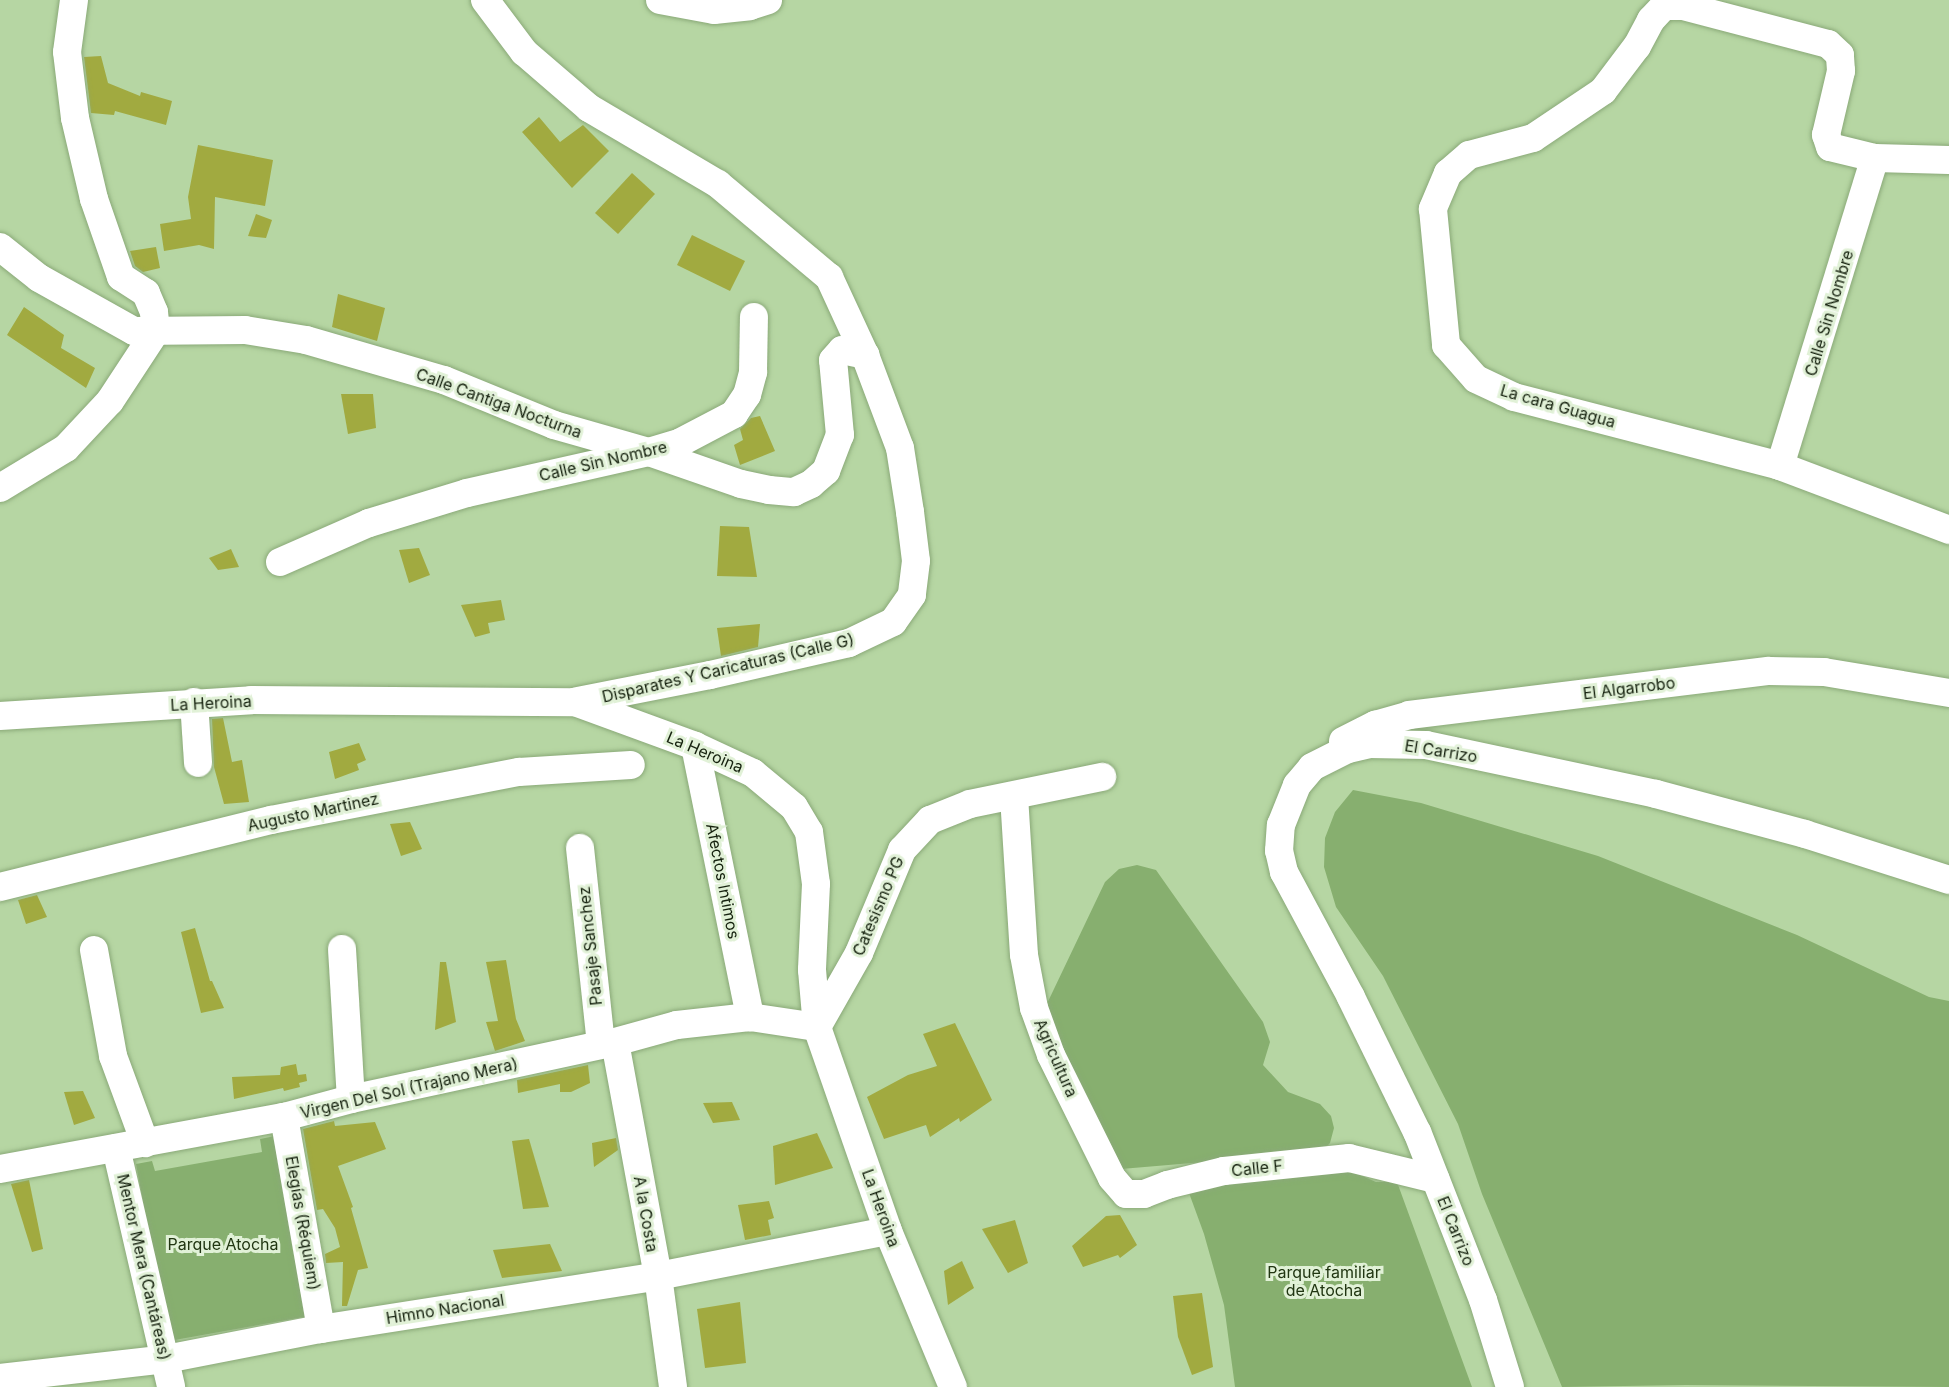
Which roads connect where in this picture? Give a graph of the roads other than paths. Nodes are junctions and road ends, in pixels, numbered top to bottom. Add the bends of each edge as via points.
1 (74, 0) edge
2 (485, 0) edge
3 (660, 0) edge
4 (768, 0) edge
5 (1875, 158) junction
6 (1949, 160) edge
7 (0, 247) edge
8 (754, 317) dead end
9 (156, 331) junction
10 (865, 356) junction
11 (649, 452) junction
12 (1780, 466) junction
13 (0, 488) edge
14 (1949, 530) edge
15 (280, 562) dead end
16 (1949, 693) edge
17 (194, 702) junction
18 (575, 702) junction
19 (0, 717) edge
20 (695, 746) junction
21 (1320, 761) junction
22 (198, 763) dead end
23 (630, 765) dead end
24 (1102, 777) dead end
25 (1014, 796) junction
26 (580, 848) dead end
27 (1949, 880) edge
28 (0, 887) edge
29 (94, 950) dead end
30 (342, 950) dead end
31 (750, 1017) junction
32 (817, 1028) junction
33 (608, 1043) junction
34 (351, 1099) junction
35 (284, 1117) junction
36 (145, 1143) junction
37 (116, 1148) junction
38 (0, 1169) edge
39 (1435, 1179) junction
40 (1167, 1185) joint
41 (888, 1231) junction
42 (658, 1276) junction
43 (321, 1329) junction
44 (166, 1359) junction
45 (0, 1378) edge
46 (171, 1387) edge
47 (674, 1387) edge
48 (953, 1387) edge
49 (1510, 1387) edge

1 - 9 street via 67,52 75,118 93,199 122,277 146,293
2 - 10 street, Disparates Y Caricaturas (Calle G) via 524,52 589,108 718,184 829,277
3 - 4 street via 714,10
5 - 6 street
5 - 12 street, Calle Sin Nombre
5 - 12 street, La cara Guagua via 1830,147 1826,135 1841,71 1840,54 1828,45 1683,6 1664,6 1603,91 1533,138 1469,154 1448,173 1433,209 1446,345 1476,379 1514,397
7 - 9 street, Calle Cantiga Nocturna via 39,278 134,331
8 - 11 street, Calle Sin Nombre via 753,372 747,395 734,414 681,442
9 - 11 street, Calle Cantiga Nocturna via 245,330 306,340 444,380 554,425
9 - 13 street via 110,401 66,448
10 - 11 street, Calle Cantiga Nocturna via 842,350 833,360 840,435 826,471 794,492 741,483
10 - 18 street, Disparates Y Caricaturas (Calle G) via 900,448 916,561 912,595 893,622 849,643
11 - 15 street, Calle Sin Nombre via 467,492 369,523
12 - 14 street, La cara Guagua
16 - 21 street, El Algarrobo via 1824,672 1768,671 1394,718 1350,736
17 - 18 street, La Heroina
17 - 19 street, La Heroina
17 - 22 street
18 - 20 street, La Heroina
20 - 31 street, Afectos Intimos
20 - 32 street, La Heroina via 753,773 794,807 809,832 816,884 812,970
21 - 27 street, El Carrizo via 1368,744 1426,745 1656,794 1805,834
21 - 39 street, El Carrizo via 1298,785 1286,808 1279,851 1284,872 1417,1132
23 - 28 street, Augusto Martinez via 519,772 271,819
24 - 25 street, Catesismo PG
25 - 32 street, Catesismo PG via 970,804 930,820 902,850 859,953
25 - 40 street, Agricultura via 1024,955 1034,1008 1051,1055 1112,1178 1126,1194 1144,1194
26 - 33 street, Pasaje Sanchez
29 - 36 street via 113,1056
30 - 34 street
31 - 32 street, Virgen Del Sol (Trajano Mera)
31 - 33 street, Virgen Del Sol (Trajano Mera) via 677,1025
32 - 41 street, La Heroina
33 - 34 street, Virgen Del Sol (Trajano Mera)
33 - 42 street, A la Costa
34 - 35 street, Virgen Del Sol (Trajano Mera)
35 - 36 street, Virgen Del Sol (Trajano Mera)
35 - 43 street, Elegías (Réquiem)
36 - 37 street, Virgen Del Sol (Trajano Mera)
37 - 38 street, Virgen Del Sol (Trajano Mera)
37 - 44 street, Mentor Mera (Cantáreas)
39 - 40 street, Calle F via 1349,1158 1224,1171
39 - 49 street, El Carrizo via 1484,1300
41 - 42 street, Himno Nacional
41 - 48 street, La Heroina
42 - 43 street, Himno Nacional
42 - 47 street, A la Costa
43 - 44 street, Himno Nacional
44 - 45 street, Himno Nacional
44 - 46 street, Mentor Mera (Cantáreas)

